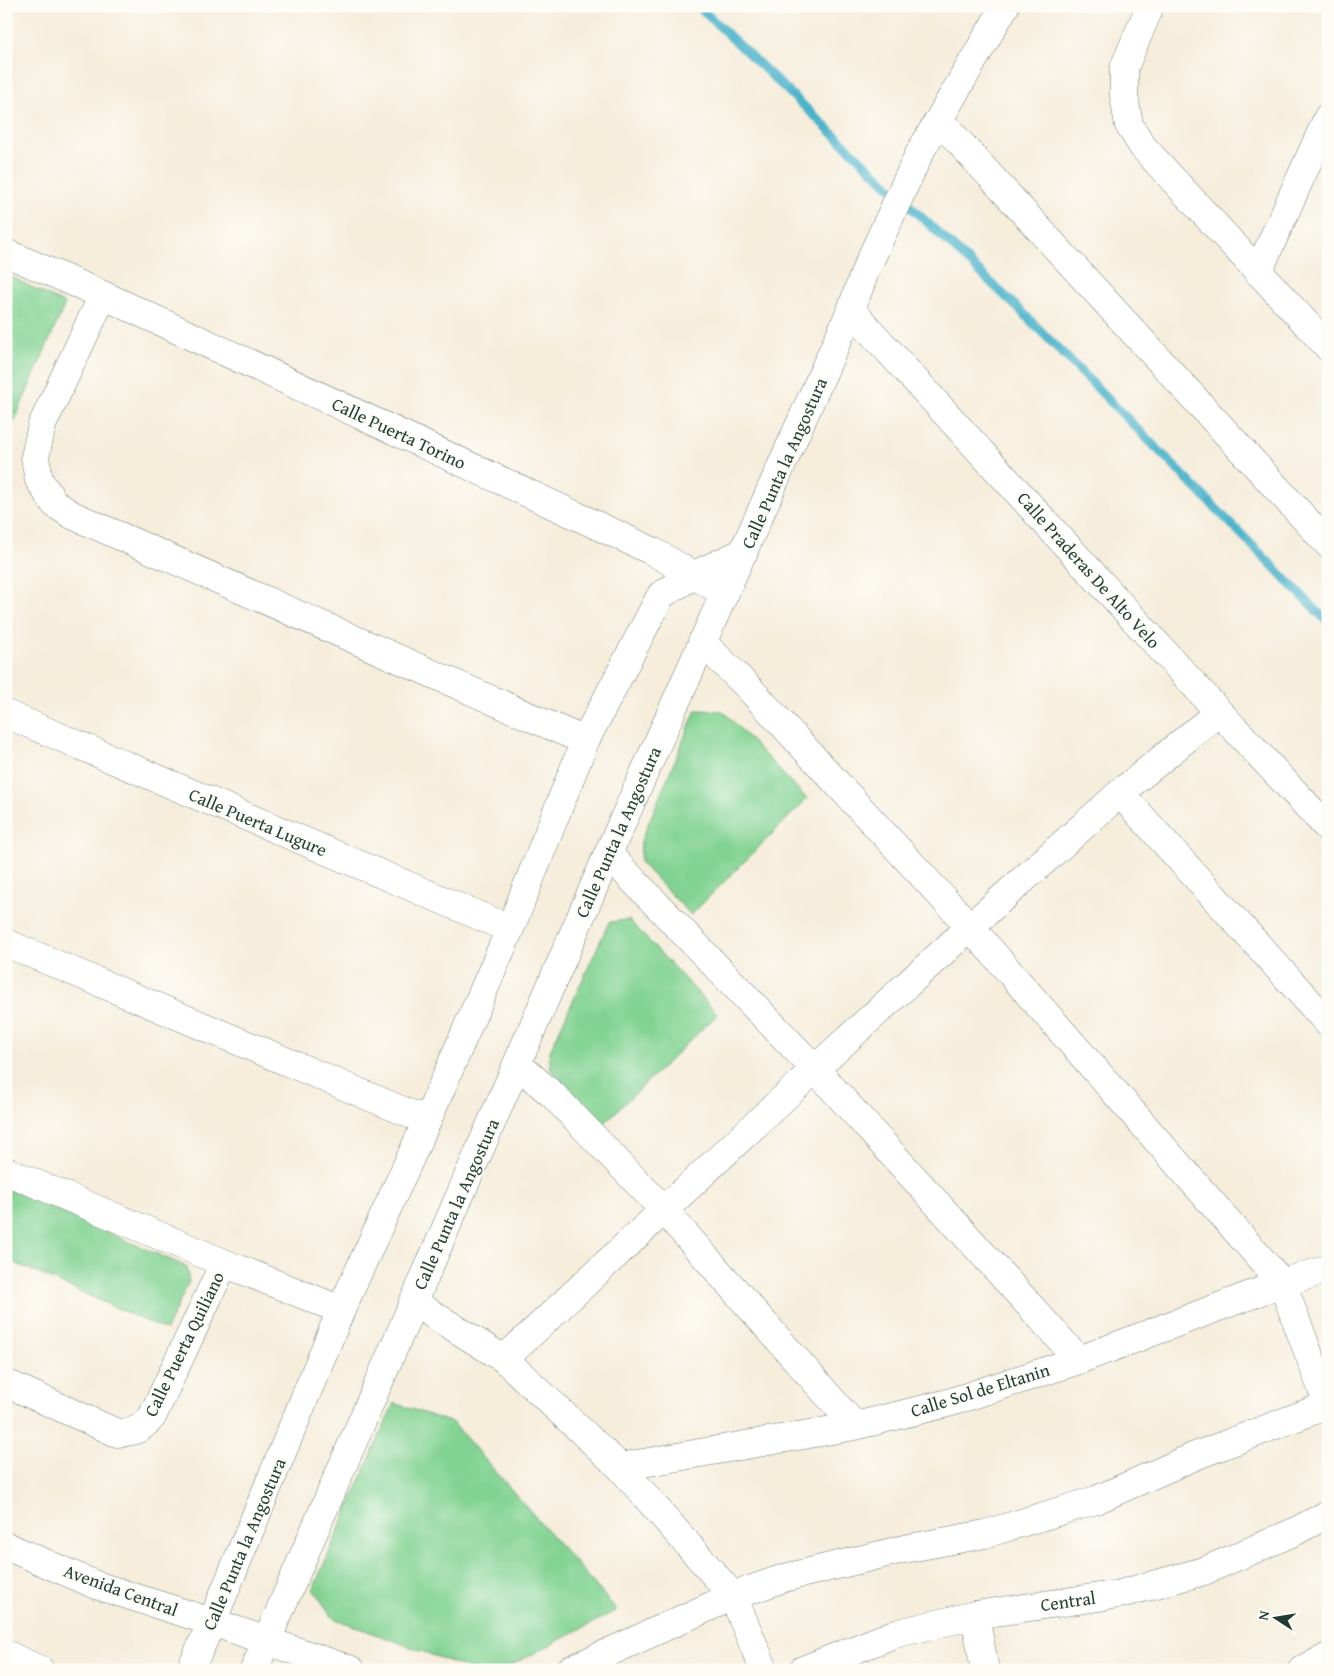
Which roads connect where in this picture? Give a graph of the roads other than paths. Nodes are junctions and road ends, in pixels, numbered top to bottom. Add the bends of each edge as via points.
1 (1005, 6) edge
2 (1150, 6) edge
3 (1328, 117) edge
4 (939, 120) junction
5 (6, 253) edge
6 (1258, 272) junction
7 (103, 295) junction
8 (851, 310) junction
9 (1328, 347) edge
10 (1328, 544) edge
11 (744, 552) junction
12 (694, 575) junction
13 (726, 593) junction
14 (702, 642) junction
15 (1218, 712) junction
16 (6, 714) edge
17 (585, 741) junction
18 (1120, 793) junction
19 (1328, 828) edge
20 (608, 854) junction
21 (970, 927) junction
22 (510, 929) junction
23 (6, 943) edge
24 (1328, 1023) edge
25 (517, 1064) junction
26 (815, 1068) junction
27 (427, 1121) junction
28 (6, 1171) edge
29 (663, 1209) junction
30 (224, 1263) junction
31 (1328, 1269) edge
32 (1282, 1283) junction
33 (413, 1302) junction
34 (341, 1310) junction
35 (504, 1359) junction
36 (1079, 1360) junction
37 (6, 1383) edge
38 (1328, 1405) edge
39 (855, 1426) junction
40 (620, 1467) junction
41 (1328, 1514) edge
42 (6, 1546) edge
43 (733, 1596) junction
44 (975, 1615) junction
45 (212, 1622) junction
46 (266, 1641) junction
47 (6, 1654) edge
48 (1328, 1657) edge
49 (40, 1670) edge
50 (190, 1670) edge
51 (254, 1670) edge
52 (351, 1670) edge
53 (570, 1670) edge
54 (764, 1670) edge
55 (803, 1670) edge
56 (985, 1670) edge
57 (1302, 1670) edge

1 - 4 street, Calle Punta la Angostura
2 - 6 street via 1124,68 1129,125 1143,147
3 - 6 street
4 - 8 street, Calle Punta la Angostura via 920,152 866,269
4 - 10 street
5 - 7 street, Calle Puerta Torino
6 - 9 street
7 - 12 street, Calle Puerta Torino via 652,551
7 - 17 street via 42,425 35,457 39,480 55,504 72,515
8 - 11 street, Calle Punta la Angostura
8 - 15 street, Calle Praderas De Alto Velo
11 - 12 street
11 - 13 street, Calle Punta la Angostura
12 - 13 street, Calle Puerta Torino
12 - 17 street, Calle Punta la Angostura via 662,595
13 - 14 street, Calle Punta la Angostura
14 - 20 street, Calle Punta la Angostura
14 - 21 street via 747,686
15 - 18 street
15 - 19 street, Calle Praderas De Alto Velo
16 - 22 street, Calle Puerta Lugure
17 - 22 street, Calle Punta la Angostura
18 - 21 street
18 - 24 street
20 - 25 street, Calle Punta la Angostura
20 - 26 street
21 - 26 street
21 - 32 street
22 - 27 street, Calle Punta la Angostura
23 - 27 street
25 - 29 street via 554,1096
25 - 33 street, Calle Punta la Angostura
26 - 29 street
26 - 36 street
27 - 34 street, Calle Punta la Angostura
28 - 30 street, Calle Puerta Quiliano
29 - 35 street
29 - 39 street
30 - 34 street, Calle Puerta Quiliano
30 - 37 street, Calle Puerta Quiliano via 152,1417 143,1427 117,1433
31 - 32 street, Calle Sol de Eltanin
32 - 36 street, Calle Sol de Eltanin
32 - 38 street
33 - 35 street
33 - 46 street, Calle Punta la Angostura
34 - 45 street, Calle Punta la Angostura
35 - 40 street
36 - 39 street, Calle Sol de Eltanin via 948,1402
38 - 43 street via 1195,1456 1096,1500 985,1534 904,1549 784,1578
39 - 40 street, Calle Sol de Eltanin
40 - 43 street
41 - 44 street, Central via 1204,1571 1120,1594
42 - 45 street, Avenida Central via 96,1585
43 - 53 street
43 - 54 street
44 - 55 street, Central via 894,1634
44 - 56 street
45 - 46 street, Avenida Central
45 - 50 street, Calle Punta la Angostura
46 - 51 street, Calle Punta la Angostura
46 - 52 street, Avenida Central
47 - 49 street
48 - 57 street

